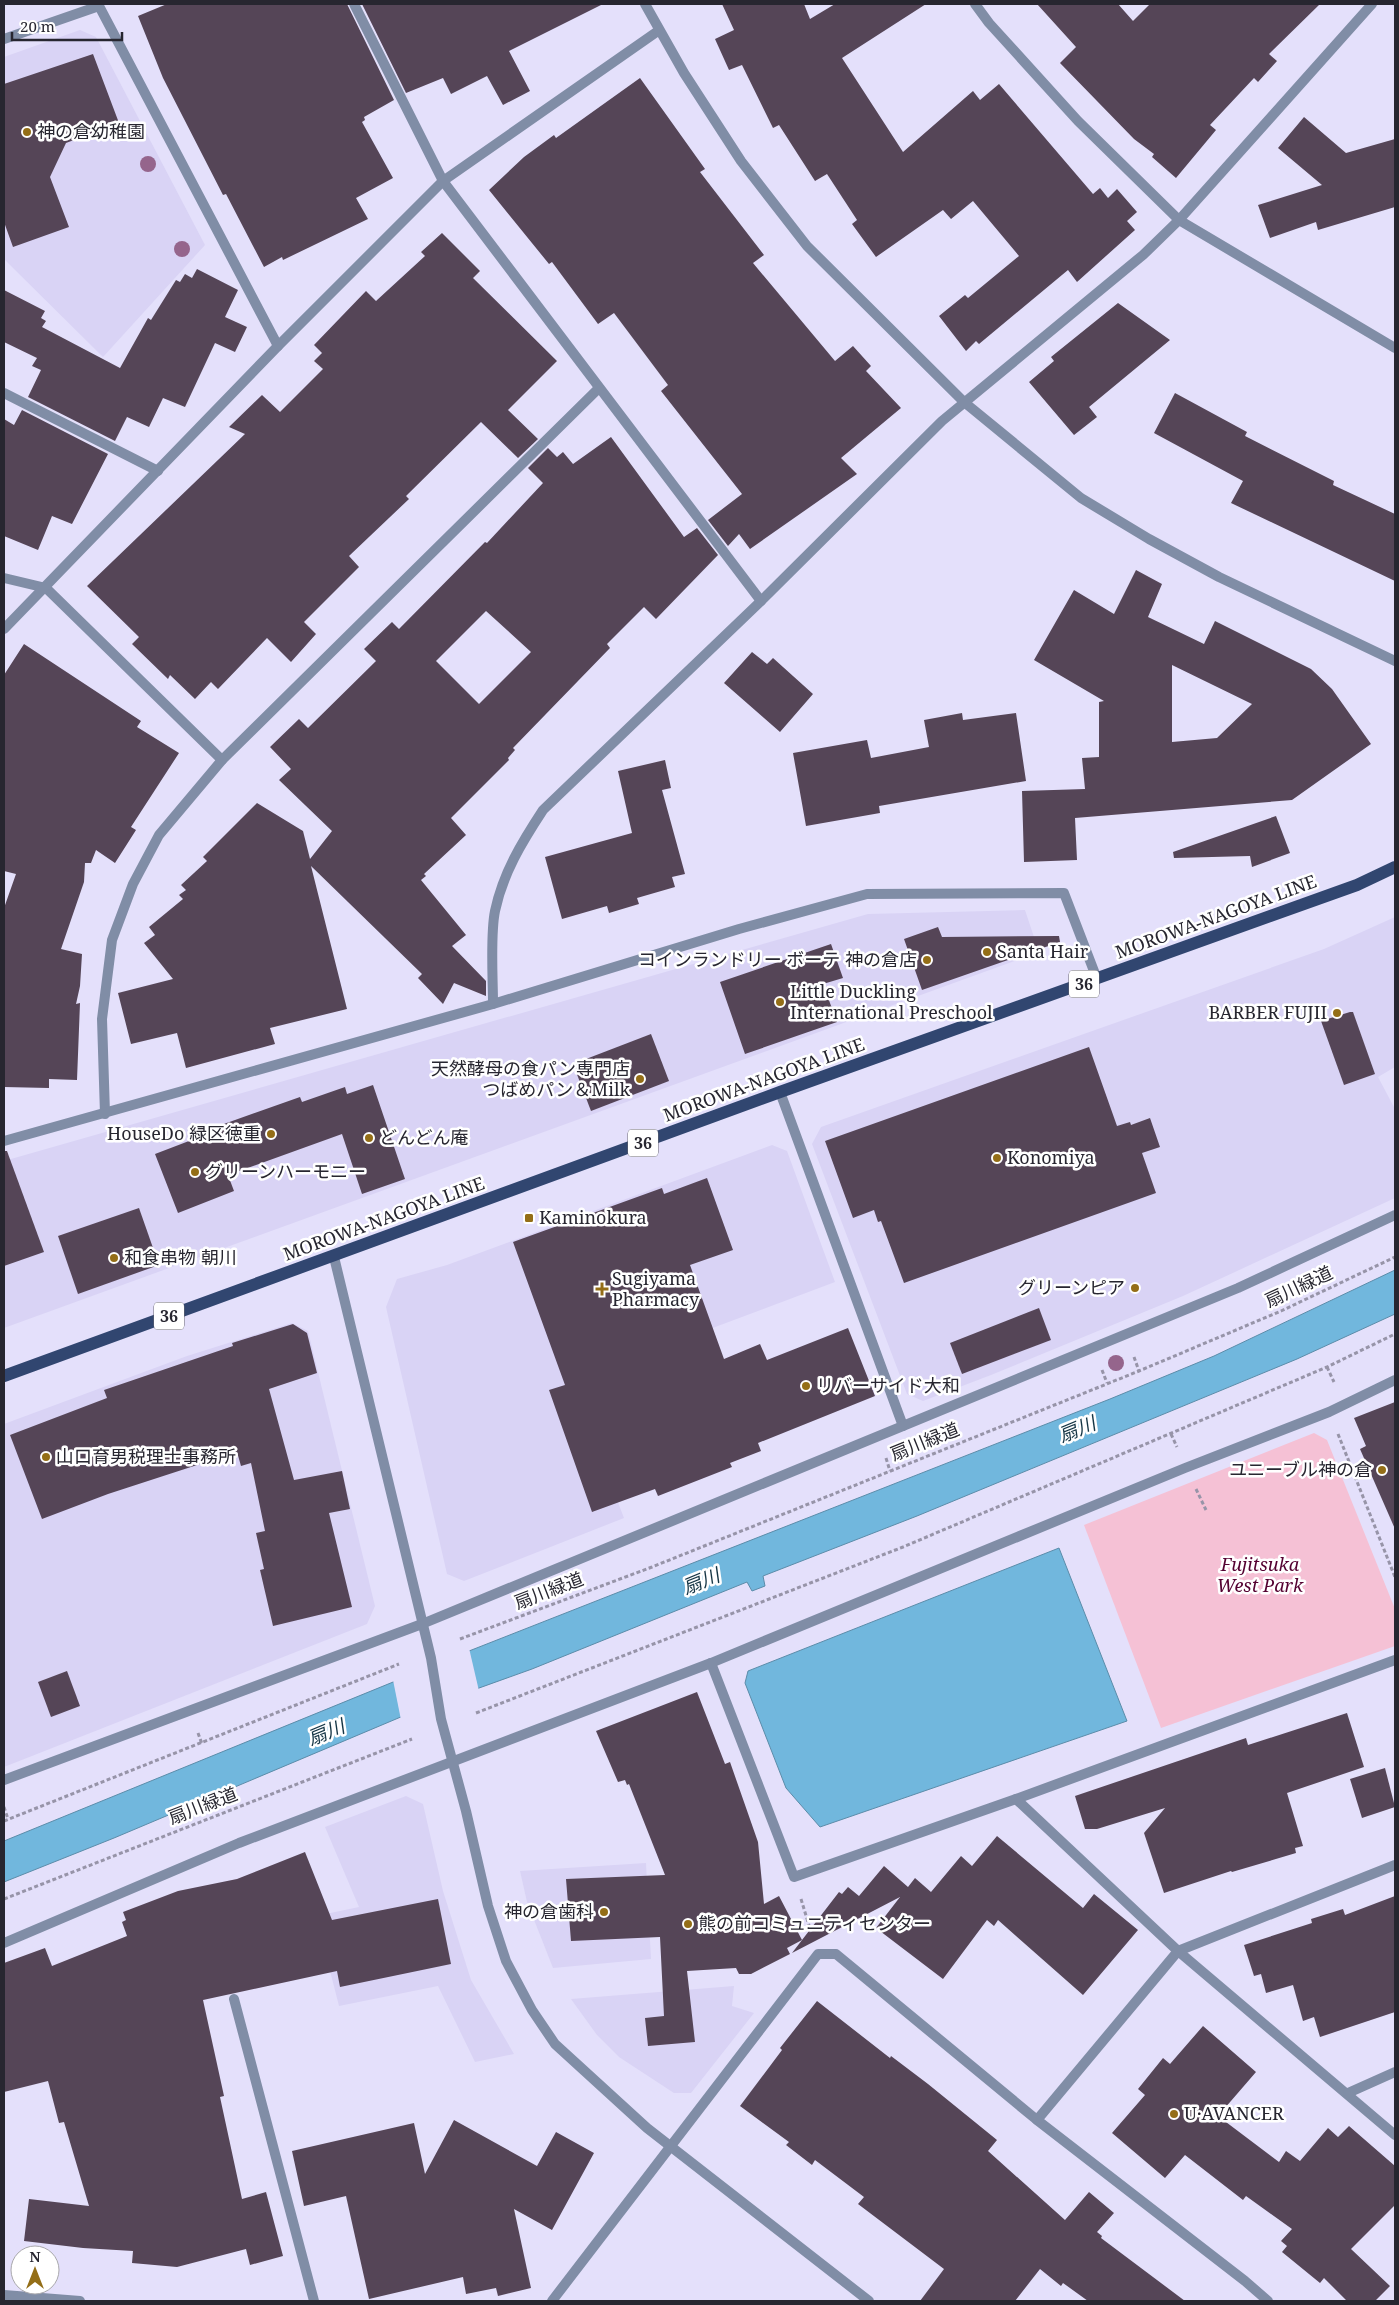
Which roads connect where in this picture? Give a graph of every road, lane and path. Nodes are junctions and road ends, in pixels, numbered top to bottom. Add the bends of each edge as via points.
1 (354, 4) edge
2 (645, 4) edge
3 (975, 4) edge
4 (1372, 4) edge
5 (98, 5) edge
6 (658, 31) junction
7 (4, 39) edge
8 (443, 182) junction
9 (1179, 220) junction
10 (278, 346) junction
11 (1395, 348) edge
12 (599, 388) junction
13 (4, 393) edge
14 (964, 402) junction
15 (158, 471) junction
16 (4, 578) edge
17 (46, 588) junction
18 (761, 601) junction
19 (4, 629) edge
20 (1395, 661) edge
21 (222, 760) junction
22 (1395, 867) edge
23 (1097, 979) junction
24 (493, 1004) junction
25 (780, 1092) junction
26 (105, 1114) junction
27 (4, 1141) edge
28 (1395, 1215) edge
29 (334, 1256) junction
30 (1395, 1257) edge
31 (1395, 1334) edge
32 (4, 1376) edge
33 (1395, 1380) edge
34 (1329, 1412) junction
35 (904, 1426) junction
36 (1192, 1482) dead end
37 (1206, 1510) dead end
38 (1395, 1577) edge
39 (422, 1624) junction
40 (460, 1639) dead end
41 (1395, 1660) edge
42 (711, 1663) junction
43 (399, 1664) dead end
44 (476, 1713) dead end
45 (412, 1739) dead end
46 (452, 1761) junction
47 (4, 1780) edge
48 (1016, 1799) junction
49 (4, 1806) edge
50 (8, 1819) junction
51 (4, 1821) edge
52 (1395, 1865) edge
53 (794, 1877) junction
54 (4, 1899) edge
55 (4, 1942) edge
56 (1178, 1951) junction
57 (818, 1954) junction
58 (234, 1999) dead end
59 (1395, 2072) edge
60 (1348, 2094) junction
61 (1038, 2120) junction
62 (1395, 2135) edge
63 (671, 2146) junction
64 (4, 2295) edge
65 (80, 2301) edge
66 (314, 2301) edge
67 (552, 2301) edge
68 (869, 2301) edge
69 (1268, 2301) edge

1 - 8 street
2 - 6 street
3 - 9 street via 1078,121
4 - 9 street
5 - 7 street
5 - 10 street
6 - 8 street
6 - 14 street via 741,161 807,246
8 - 10 street
8 - 12 street
9 - 11 street
9 - 14 street via 1143,255
10 - 15 street
12 - 18 street
12 - 21 street
13 - 15 street
14 - 18 street
14 - 20 street via 1081,498 1149,539 1219,577
15 - 17 street
16 - 17 street
17 - 19 street
17 - 21 street
18 - 24 street via 543,810 521,843 506,875 495,912
21 - 26 street via 159,835 133,884 112,940 102,1019
22 - 23 main road, MOROWA-NAGOYA LINE / 36 via 1356,885
23 - 24 street via 1064,893 867,894 739,929
23 - 25 main road, MOROWA-NAGOYA LINE / 36
24 - 26 street
25 - 29 main road, MOROWA-NAGOYA LINE / 36
25 - 35 street
26 - 27 street
28 - 35 street via 1238,1288
29 - 32 main road, MOROWA-NAGOYA LINE / 36
29 - 39 street
30 - 40 path, 扇川緑道 via 1281,1311 1148,1367 670,1559
31 - 44 path via 1327,1367 904,1547
33 - 34 street
34 - 38 path
34 - 42 street
35 - 39 street
36 - 37 path
39 - 46 street
39 - 47 street
41 - 48 street
42 - 46 street
42 - 53 street
43 - 50 path
45 - 54 path, 扇川緑道
46 - 55 street via 239,1843
46 - 63 street via 488,1906 506,1961 532,2010 555,2044
48 - 53 street
48 - 56 street
49 - 50 path
50 - 51 path
52 - 56 street
53 - 57 path
56 - 60 street
56 - 61 street
57 - 61 street via 836,1954
57 - 63 street
58 - 66 street
59 - 60 street
60 - 62 street
61 - 69 street
63 - 67 street
63 - 68 street
64 - 65 street

